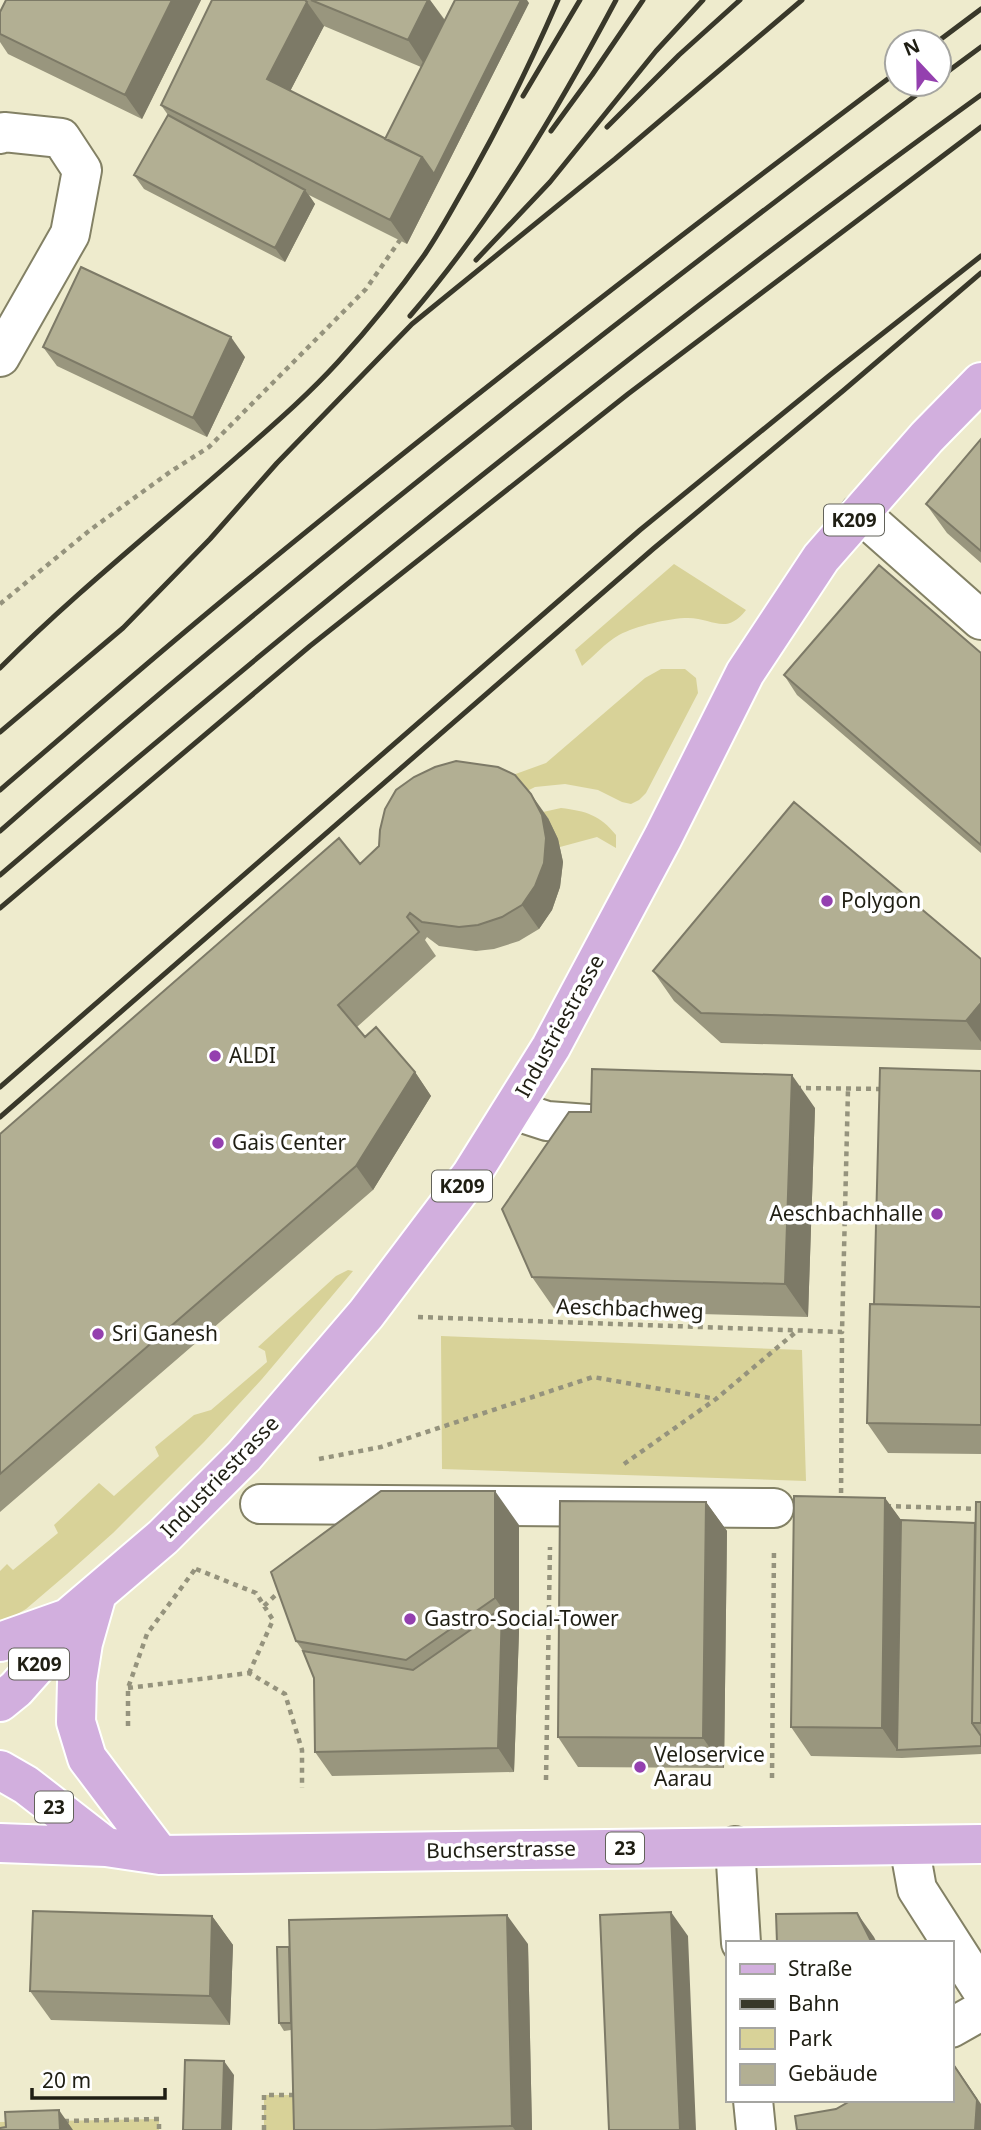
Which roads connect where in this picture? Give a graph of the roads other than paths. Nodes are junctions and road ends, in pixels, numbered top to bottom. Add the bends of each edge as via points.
1 (0, 134) edge
2 (0, 357) edge
3 (981, 382) edge
4 (860, 513) junction
5 (981, 620) edge
6 (513, 1110) junction
7 (655, 1128) edge
8 (260, 1504) dead end
9 (774, 1508) road end
10 (97, 1594) junction
11 (68, 1618) junction
12 (0, 1642) edge
13 (0, 1702) edge
14 (0, 1770) edge
15 (0, 1843) edge
16 (981, 1844) edge
17 (909, 1845) junction
18 (735, 1846) junction
19 (106, 1847) junction
20 (160, 1855) junction
21 (741, 1941) edge
22 (951, 1941) edge
23 (953, 1945) edge
24 (981, 1989) edge
25 (981, 2011) edge
26 (953, 2027) edge
27 (753, 2102) edge
28 (756, 2130) edge

1 - 2 street via 61,138 82,170 70,234
3 - 4 main road, Industriestrasse / K209
4 - 5 street
4 - 6 main road, Industriestrasse / K209 via 821,558 745,673 663,837
6 - 7 street via 547,1121
6 - 10 main road, Industriestrasse / K209 via 471,1175 366,1314 244,1456 163,1537
8 - 9 street
10 - 11 main road, Industriestrasse / K209
10 - 20 main road, 23 via 83,1643 76,1722 87,1758
11 - 12 main road, Industriestrasse / K209
11 - 13 main road, Industriestrasse / K209 via 48,1653
14 - 19 main road, Buchserstrasse / 23
15 - 19 main road, Buchserstrasse / 23
16 - 17 main road, Buchserstrasse / 23
17 - 18 main road, Buchserstrasse / 23
17 - 22 street via 918,1889
18 - 20 main road, Buchserstrasse / 23
18 - 21 street
19 - 20 main road, Buchserstrasse / 23
23 - 24 street
25 - 26 street
27 - 28 street

